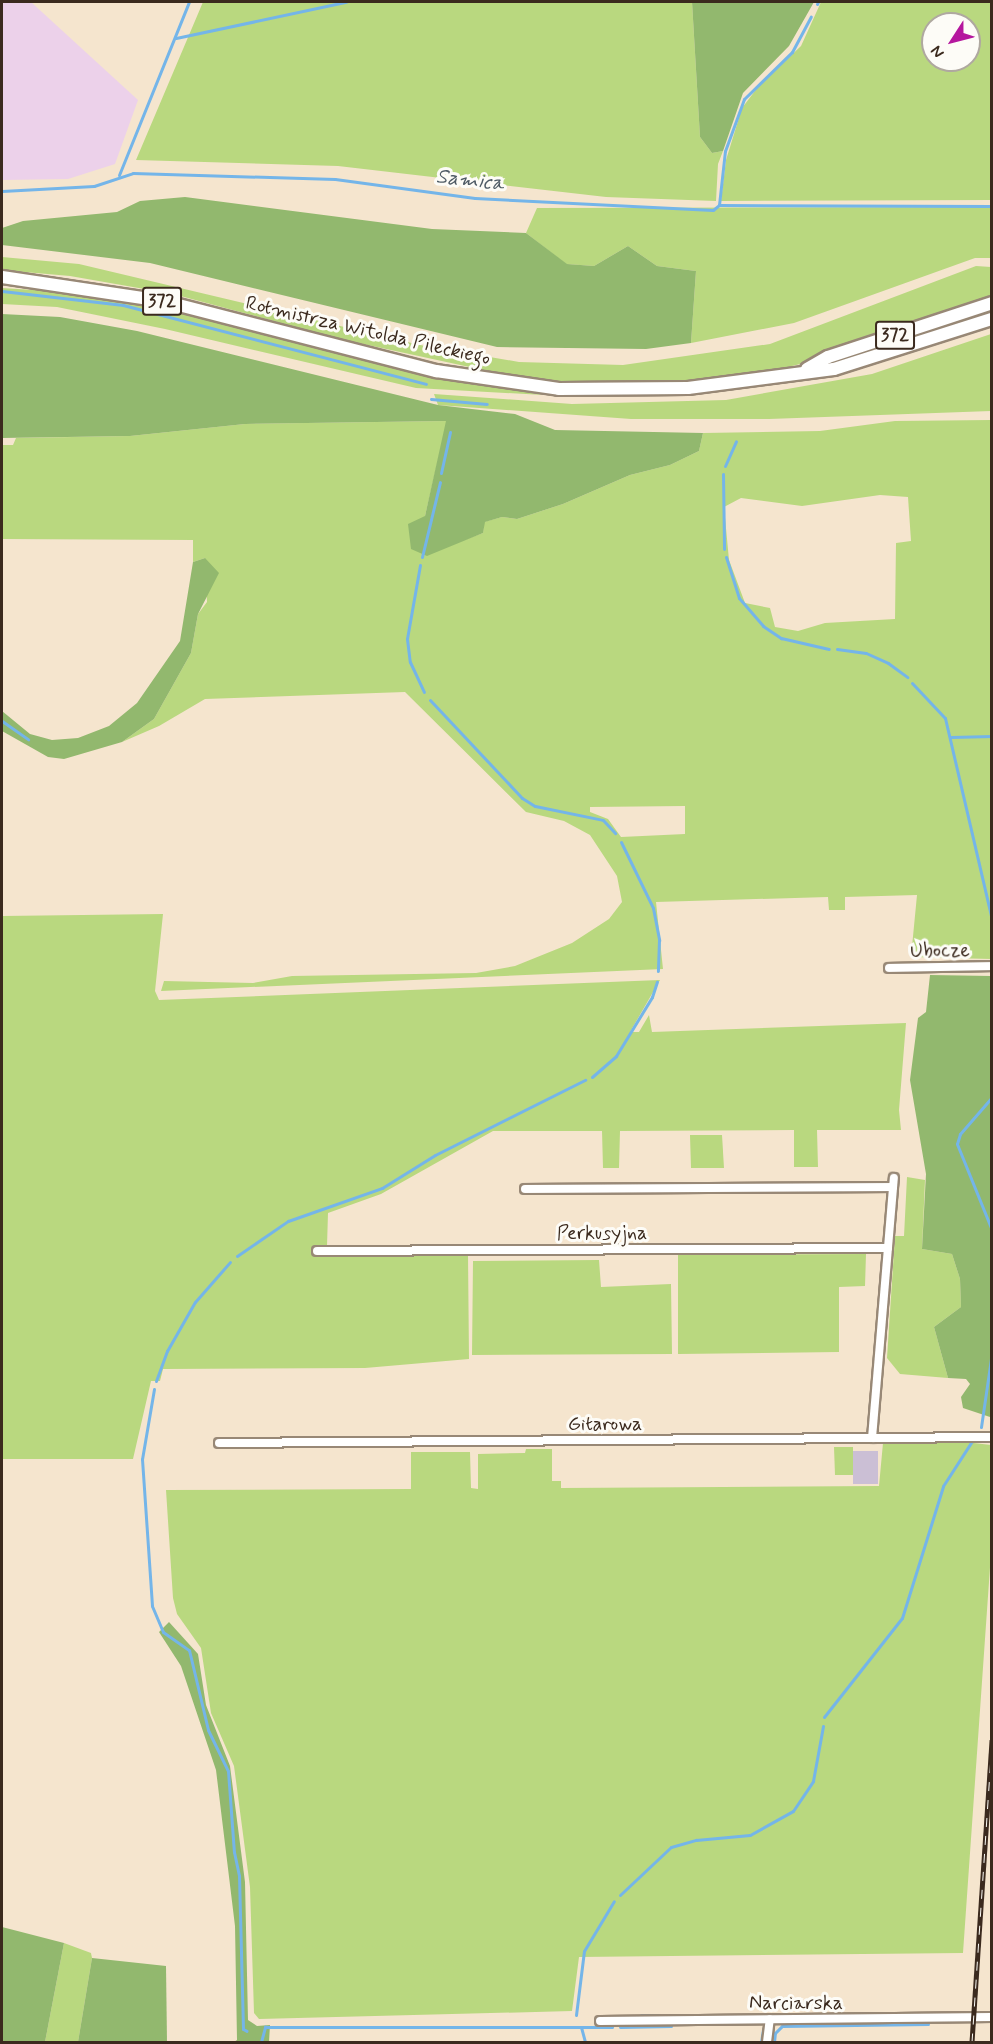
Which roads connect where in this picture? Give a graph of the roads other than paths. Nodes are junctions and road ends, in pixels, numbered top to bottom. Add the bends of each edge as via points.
1 (2, 277) edge
2 (992, 303) edge
3 (992, 319) edge
4 (801, 373) junction
5 (992, 966) edge
6 (889, 968) dead end
7 (894, 1178) dead end
8 (893, 1187) junction
9 (525, 1189) dead end
10 (888, 1248) junction
11 (317, 1251) dead end
12 (992, 1437) edge
13 (872, 1438) junction
14 (219, 1443) dead end
15 (992, 2017) edge
16 (770, 2019) junction
17 (600, 2021) dead end
18 (767, 2043) edge

1 - 4 main road, Rotmistrza Witolda Pileckiego / 372 via 163,301 436,371 516,385 642,391 743,383
2 - 4 main road, Rotmistrza Witolda Pileckiego / 372 via 828,357
3 - 4 main road, Rotmistrza Witolda Pileckiego / 372 via 834,369
5 - 6 street, Ubocze
7 - 8 street
8 - 9 street
8 - 10 street
10 - 11 street, Perkusyjna
10 - 13 street
12 - 13 street, Gitarowa
13 - 14 street, Gitarowa
15 - 16 street, Narciarska
16 - 17 street, Narciarska
16 - 18 street

